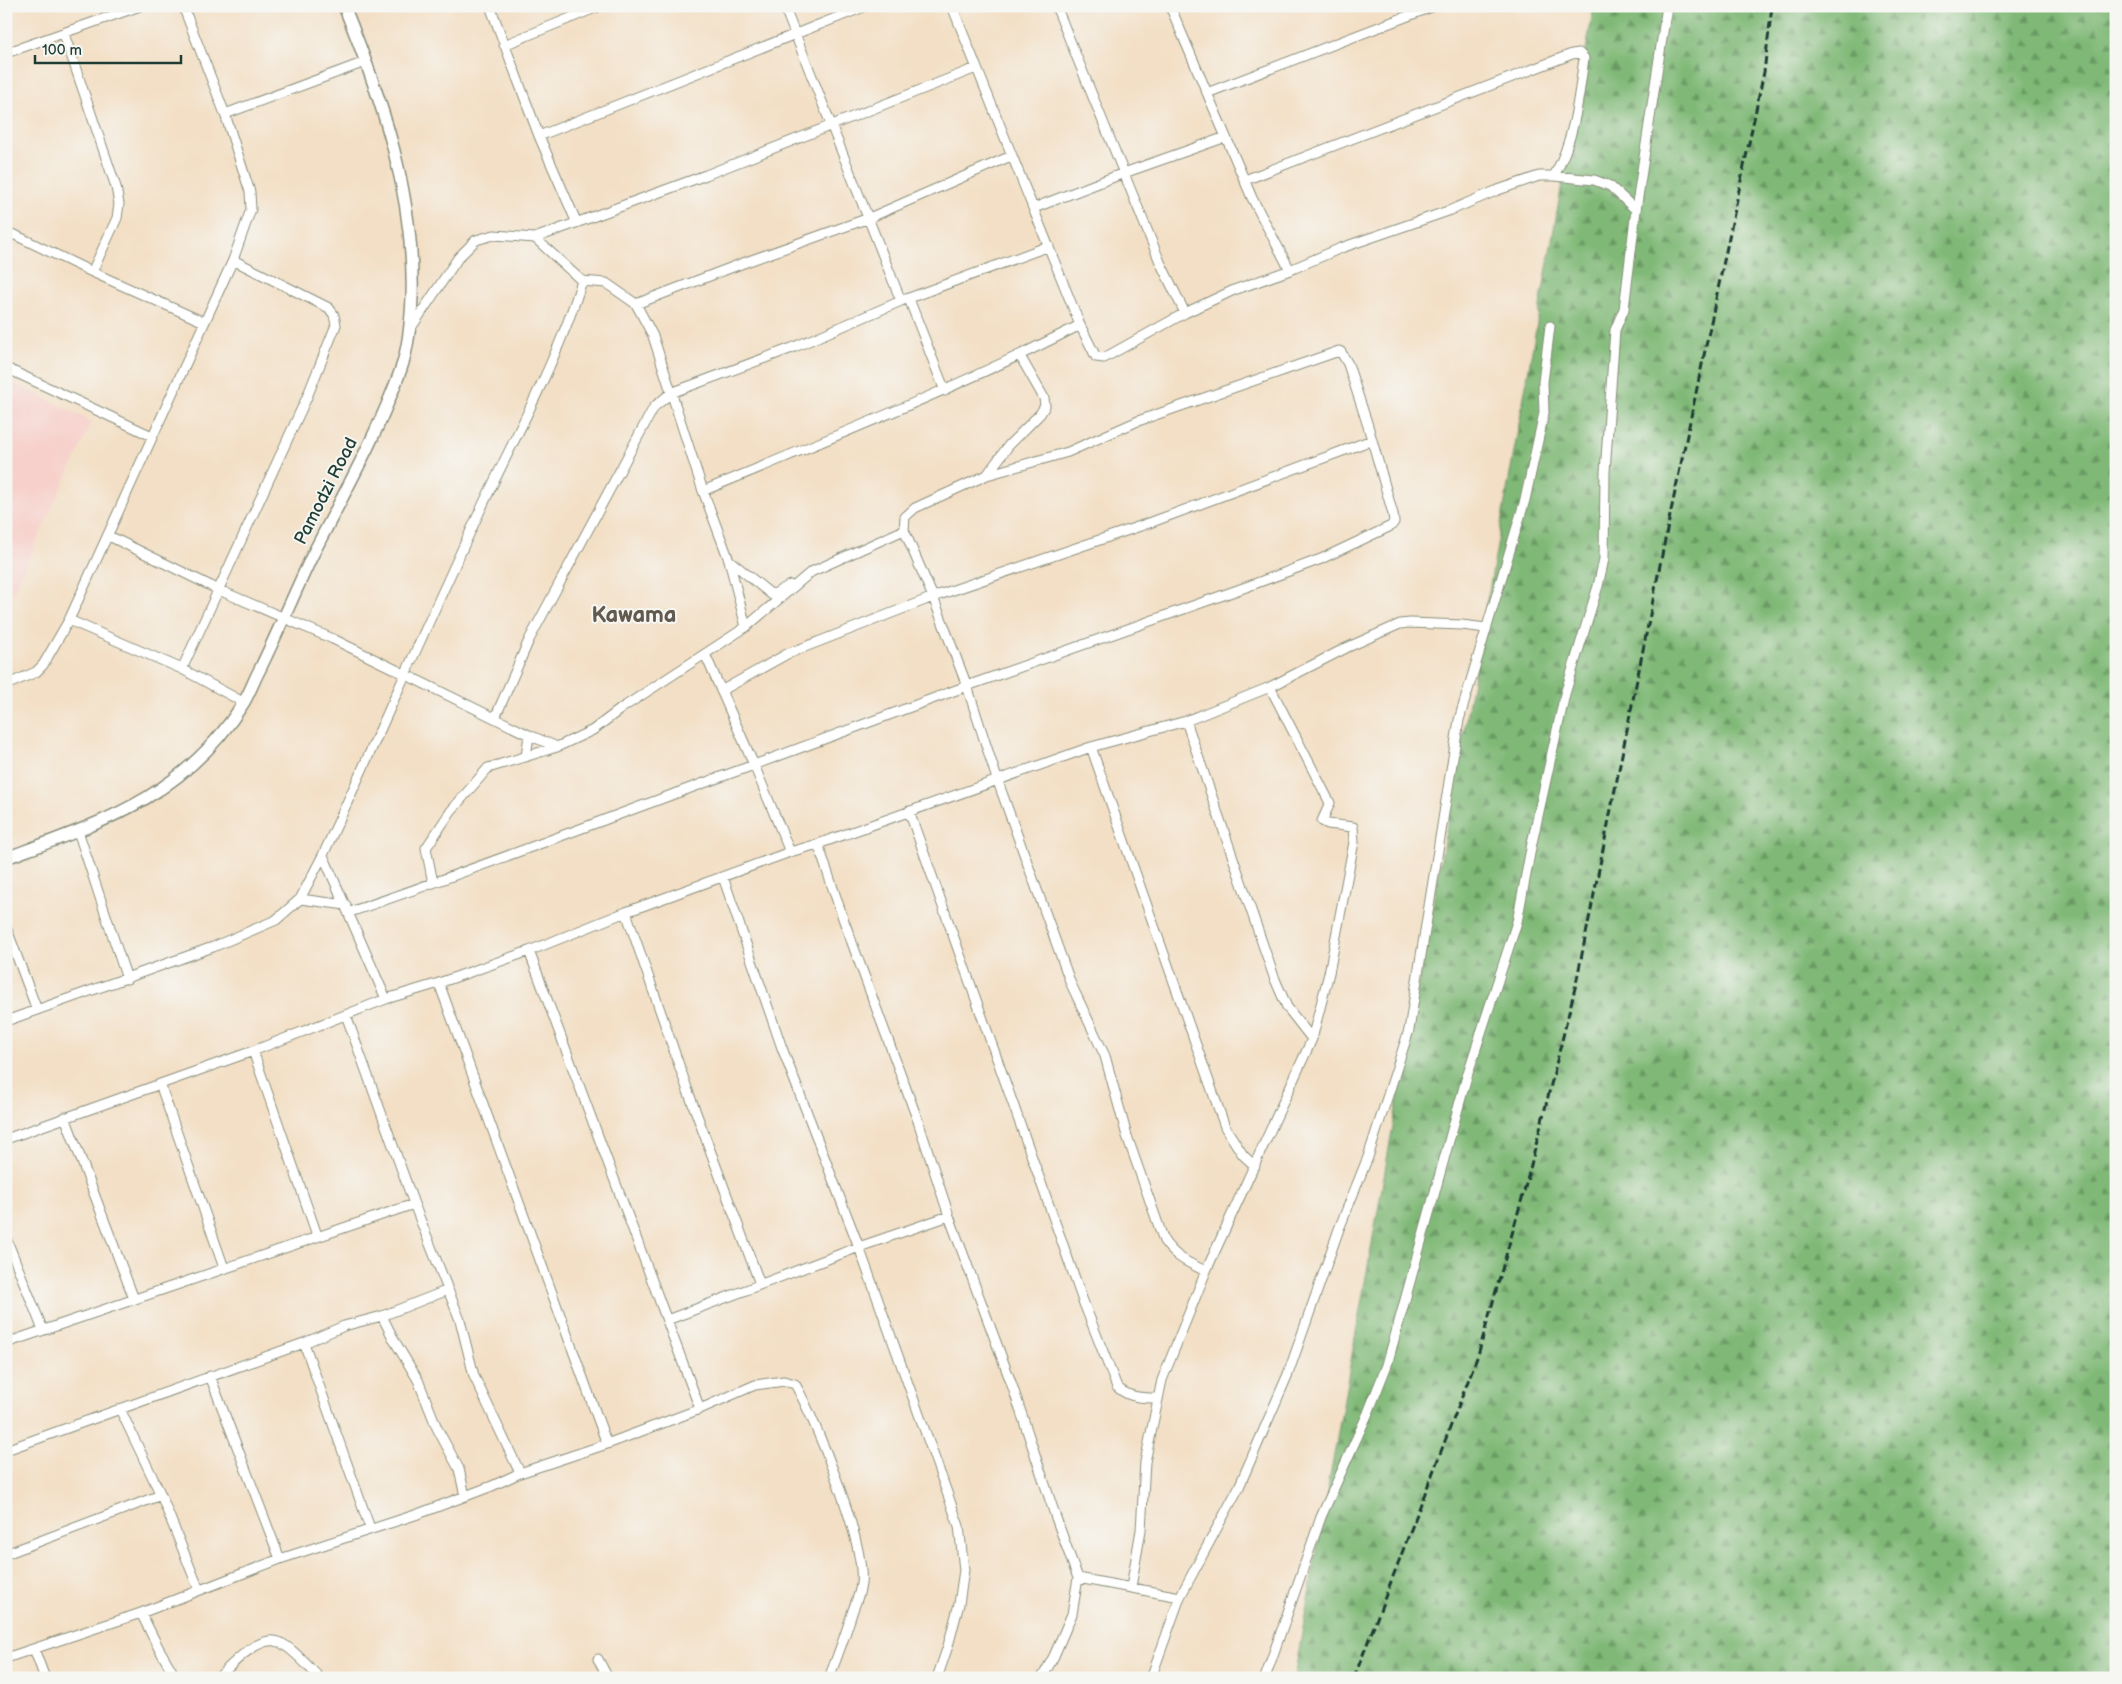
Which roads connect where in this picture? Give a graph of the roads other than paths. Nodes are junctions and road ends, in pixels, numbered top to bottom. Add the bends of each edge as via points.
1 (183, 6) edge
2 (344, 6) edge
3 (490, 6) edge
4 (600, 6) edge
5 (784, 6) edge
6 (866, 6) edge
7 (952, 6) edge
8 (1056, 6) edge
9 (1170, 6) edge
10 (1434, 6) edge
11 (1667, 6) edge
12 (136, 7) edge
13 (64, 34) junction
14 (796, 35) junction
15 (504, 45) junction
16 (6, 54) edge
17 (365, 62) junction
18 (976, 68) junction
19 (1207, 93) junction
20 (225, 114) junction
21 (831, 124) junction
22 (539, 136) junction
23 (1226, 138) junction
24 (1011, 156) junction
25 (1124, 172) junction
26 (1554, 176) junction
27 (1245, 180) junction
28 (1034, 208) junction
29 (1636, 210) junction
30 (869, 218) junction
31 (576, 221) junction
32 (6, 234) edge
33 (535, 238) junction
34 (1049, 246) junction
35 (233, 260) junction
36 (1290, 270) junction
37 (92, 272) junction
38 (582, 281) junction
39 (905, 300) junction
40 (636, 304) junction
41 (1185, 313) junction
42 (204, 322) junction
43 (1080, 325) junction
44 (1550, 326) dead end
45 (411, 328) junction
46 (1020, 356) junction
47 (6, 368) edge
48 (944, 391) junction
49 (671, 393) junction
50 (152, 436) junction
51 (1372, 440) junction
52 (987, 475) junction
53 (703, 491) junction
54 (904, 530) junction
55 (108, 536) junction
56 (729, 560) junction
57 (811, 572) junction
58 (219, 590) junction
59 (933, 597) junction
60 (283, 618) junction
61 (70, 620) junction
62 (746, 627) junction
63 (1486, 628) junction
64 (705, 654) junction
65 (182, 669) junction
66 (406, 676) junction
67 (6, 685) edge
68 (967, 686) junction
69 (1270, 687) junction
70 (721, 691) junction
71 (244, 702) junction
72 (495, 718) junction
73 (1186, 721) junction
74 (529, 735) junction
75 (557, 747) junction
76 (1091, 747) junction
77 (526, 757) junction
78 (754, 765) junction
79 (998, 779) junction
80 (910, 811) junction
81 (78, 832) junction
82 (818, 844) junction
83 (790, 852) junction
84 (7, 855) edge
85 (323, 855) junction
86 (723, 877) junction
87 (433, 884) junction
88 (300, 900) junction
89 (348, 908) junction
90 (626, 912) junction
91 (6, 927) edge
92 (529, 951) junction
93 (128, 979) junction
94 (439, 983) junction
95 (386, 999) junction
96 (38, 1010) junction
97 (346, 1015) junction
98 (6, 1021) edge
99 (1312, 1039) junction
100 (253, 1051) junction
101 (160, 1084) junction
102 (65, 1117) junction
103 (6, 1139) edge
104 (1255, 1166) junction
105 (414, 1204) junction
106 (949, 1216) junction
107 (317, 1235) junction
108 (6, 1238) edge
109 (859, 1247) junction
110 (224, 1268) junction
111 (1206, 1271) junction
112 (760, 1284) junction
113 (448, 1290) junction
114 (134, 1299) junction
115 (382, 1316) junction
116 (667, 1320) junction
117 (43, 1330) junction
118 (304, 1343) junction
119 (6, 1344) edge
120 (210, 1376) junction
121 (1158, 1398) junction
122 (120, 1409) junction
123 (700, 1409) junction
124 (608, 1444) junction
125 (6, 1450) edge
126 (520, 1473) junction
127 (161, 1494) junction
128 (465, 1496) junction
129 (370, 1528) junction
130 (6, 1554) edge
131 (280, 1559) junction
132 (1078, 1578) junction
133 (1131, 1587) junction
134 (199, 1590) junction
135 (1180, 1597) junction
136 (141, 1612) junction
137 (34, 1649) junction
138 (6, 1658) edge
139 (598, 1660) dead end
140 (45, 1678) edge
141 (176, 1678) edge
142 (218, 1678) edge
143 (320, 1678) edge
144 (608, 1678) edge
145 (829, 1678) edge
146 (937, 1678) edge
147 (1042, 1678) edge
148 (1151, 1678) edge
149 (1265, 1678) edge

1 - 20 street
2 - 17 street, Pamodzi Road
3 - 15 street
4 - 15 street
5 - 14 street
6 - 14 street
7 - 18 street
8 - 25 street
9 - 19 street
10 - 19 street
11 - 29 street
12 - 13 street
13 - 16 street
13 - 37 street via 119,204
14 - 21 street
14 - 22 street
15 - 22 street
17 - 20 street
17 - 45 street, Pamodzi Road via 384,113 410,227 413,267
18 - 21 street
18 - 24 street
19 - 23 street
20 - 35 street via 252,202
21 - 30 street
21 - 31 street via 706,175
22 - 31 street
23 - 25 street
23 - 27 street
24 - 28 street
24 - 30 street
25 - 28 street
25 - 41 street via 1160,262
26 - 27 street via 1562,163 1574,121 1584,58 1579,53
26 - 29 street via 1594,180 1610,186
26 - 36 street via 1538,176 1498,190
27 - 36 street
28 - 34 street
29 - 149 street via 1624,309 1615,330 1612,350 1604,472 1604,559 1558,722 1517,922 1467,1076 1387,1364 1321,1517
30 - 39 street
30 - 40 street
31 - 33 street
32 - 37 street via 22,238
33 - 38 street
33 - 45 street via 494,235 476,240 458,258
34 - 39 street
34 - 43 street
35 - 42 street
35 - 58 street via 329,308 336,325 307,397
36 - 41 street via 1234,290
37 - 42 street
38 - 40 street via 606,283
38 - 66 street via 570,319 531,408 480,510
39 - 48 street
39 - 49 street via 792,348
40 - 49 street via 653,336
41 - 43 street via 1104,358 1096,357
42 - 50 street
43 - 46 street
44 - 63 street via 1543,382 1544,412 1526,500
45 - 60 street, Pamodzi Road via 402,367 382,415
46 - 48 street
46 - 52 street via 1044,398 1045,406 998,457
47 - 50 street
48 - 53 street
49 - 53 street
49 - 72 street via 654,407 644,423 529,640
50 - 55 street
51 - 52 street via 1348,364 1339,351 1138,421 1068,452
51 - 59 street via 1152,522
51 - 68 street via 1393,514 1391,526 1265,580
52 - 54 street via 915,508 905,517
53 - 56 street
54 - 57 street
54 - 59 street
55 - 58 street
55 - 61 street
56 - 57 street via 772,595
56 - 62 street
57 - 62 street
58 - 60 street
58 - 65 street
59 - 68 street
59 - 70 street via 787,654
60 - 66 street
60 - 71 street, Pamodzi Road
61 - 65 street
61 - 67 street via 43,665 36,672
62 - 64 street
63 - 69 street via 1400,624
63 - 135 street via 1459,720 1409,1030 1368,1156 1288,1374 1239,1487
64 - 70 street
64 - 75 street via 593,730
65 - 71 street
66 - 72 street
66 - 85 street
68 - 78 street
68 - 79 street
69 - 73 street
69 - 99 street via 1330,803 1322,821 1353,827 1354,830 1343,902
70 - 78 street
71 - 81 street, Pamodzi Road via 195,762 167,786 119,814
72 - 74 street
73 - 76 street
73 - 99 street via 1274,976 1287,1006
74 - 75 street
74 - 77 street
75 - 77 street
76 - 79 street
76 - 104 street via 1225,1127
77 - 87 street via 488,768 451,811 426,848
78 - 83 street
78 - 87 street
79 - 80 street
79 - 111 street via 1071,984 1106,1056 1127,1136 1164,1241 1182,1260
80 - 82 street
80 - 121 street via 1083,1301 1117,1387 1138,1398
81 - 84 street, Pamodzi Road
81 - 93 street
82 - 83 street
82 - 106 street via 918,1120
83 - 86 street
85 - 88 street
85 - 89 street
86 - 90 street
86 - 109 street via 782,1048
87 - 89 street
88 - 89 street
88 - 93 street via 276,920
89 - 95 street
90 - 92 street
90 - 112 street
91 - 96 street
92 - 94 street
92 - 116 street
93 - 96 street
94 - 95 street
94 - 124 street
95 - 97 street
96 - 98 street
97 - 100 street
97 - 105 street
99 - 104 street
100 - 101 street
100 - 107 street
101 - 102 street
101 - 110 street
102 - 103 street
102 - 114 street
104 - 111 street
105 - 107 street
105 - 113 street
106 - 109 street
106 - 132 street via 1012,1385
107 - 110 street
108 - 117 street
109 - 112 street
109 - 146 street via 959,1526 964,1570 952,1629
110 - 114 street
111 - 121 street via 1182,1326
112 - 116 street
113 - 115 street
113 - 126 street via 460,1320 474,1376
114 - 117 street
115 - 118 street via 344,1326
115 - 128 street via 418,1380 458,1469
116 - 123 street
117 - 119 street
118 - 120 street
118 - 129 street
120 - 122 street
120 - 131 street
121 - 133 street via 1145,1462 1141,1530
122 - 125 street
122 - 127 street
123 - 124 street
123 - 145 street via 755,1385 784,1381 794,1384 801,1395 849,1517 861,1568 861,1586
124 - 126 street
126 - 128 street
127 - 130 street
127 - 134 street
128 - 129 street
129 - 131 street
131 - 134 street
132 - 133 street
132 - 147 street via 1072,1614
133 - 135 street
134 - 136 street
135 - 148 street
136 - 137 street
136 - 141 street
137 - 138 street
137 - 140 street
139 - 144 street
142 - 143 street via 254,1646 277,1641

